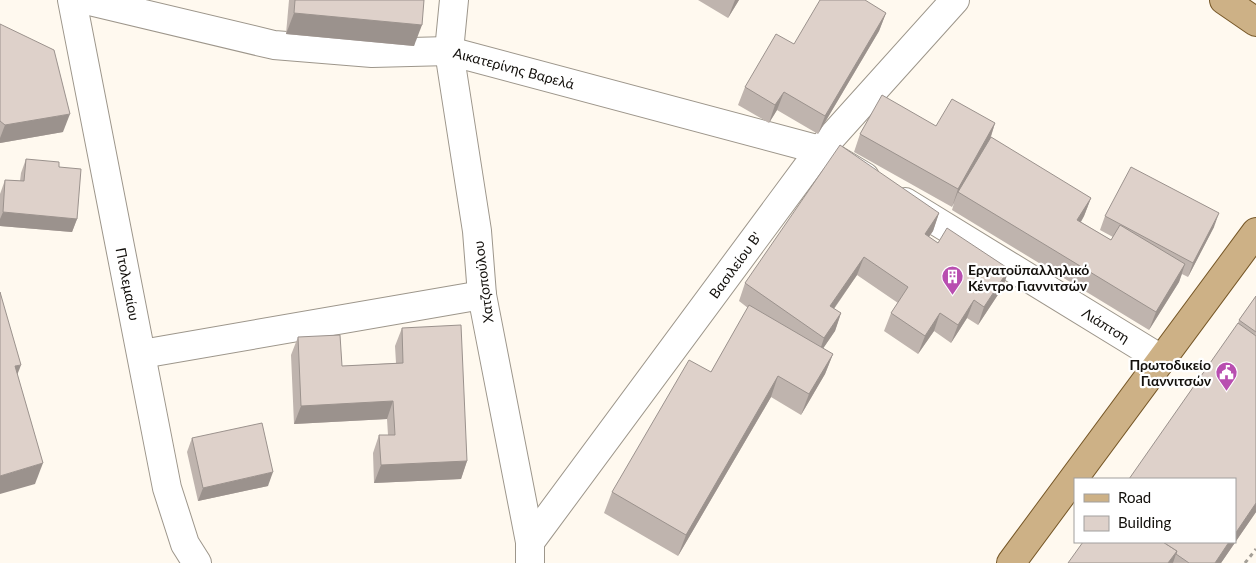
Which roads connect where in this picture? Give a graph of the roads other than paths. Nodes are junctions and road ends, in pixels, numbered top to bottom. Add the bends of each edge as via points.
1 (72, 0) edge
2 (85, 0) edge
3 (454, 0) edge
4 (955, 0) edge
5 (1224, 0) edge
6 (1255, 19) edge
7 (449, 51) junction
8 (820, 150) junction
9 (1256, 232) edge
10 (482, 295) junction
11 (142, 354) junction
12 (1161, 359) junction
13 (1074, 478) edge
14 (1074, 478) edge
15 (530, 552) edge
16 (197, 563) edge
17 (1012, 563) edge

1 - 11 street, Πτολεμαίου
2 - 7 street, Αικατερίνης Βαρελά via 274,44 372,53
3 - 7 street, Χατζοπούλου
4 - 8 street, Βασιλείου Β'
5 - 6 main road
7 - 8 street, Αικατερίνης Βαρελά
7 - 10 street, Χατζοπούλου via 477,231
8 - 12 street, Λιάπτση
8 - 15 street, Βασιλείου Β'
9 - 12 main road
10 - 11 street
10 - 15 street, Χατζοπούλου
11 - 16 street, Πτολεμαίου via 167,488 185,544
12 - 13 main road
14 - 17 main road

